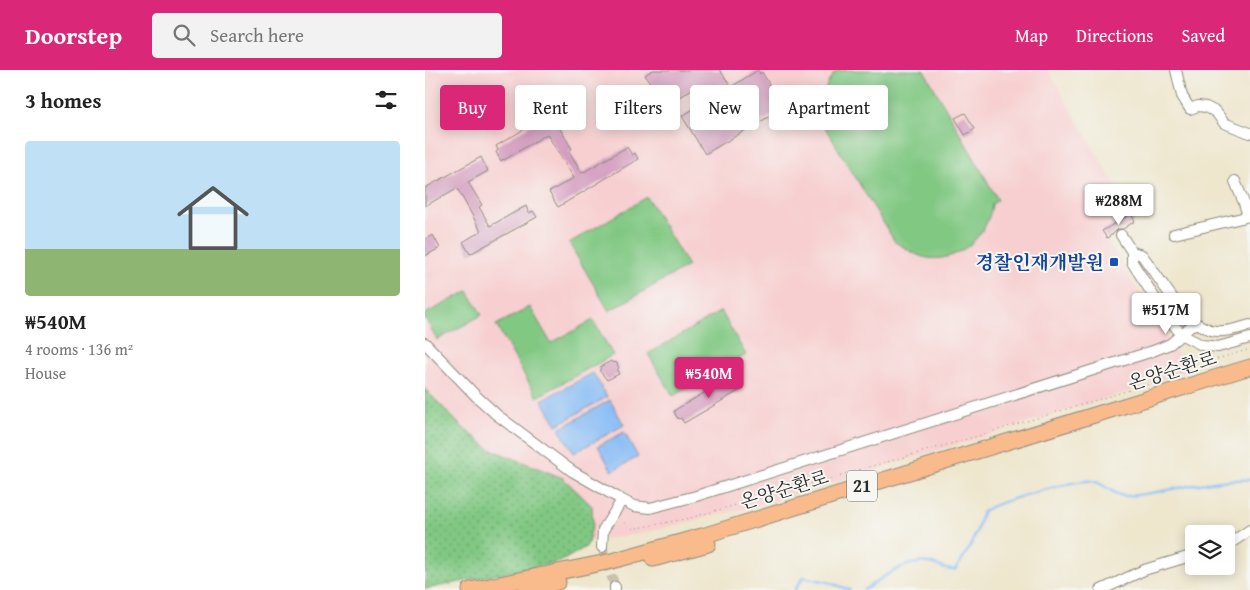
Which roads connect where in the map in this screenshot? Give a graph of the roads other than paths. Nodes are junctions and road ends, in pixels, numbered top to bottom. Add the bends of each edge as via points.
1 (1177, 70) edge
2 (1250, 133) edge
3 (1235, 181) dead end
4 (1249, 216) edge
5 (1174, 234) dead end
6 (1121, 235) dead end
7 (1132, 252) junction
8 (1195, 323) junction
9 (1250, 325) edge
10 (1183, 335) junction
11 (1250, 338) edge
12 (425, 343) edge
13 (1250, 367) edge
14 (1250, 375) edge
15 (622, 500) junction
16 (1250, 530) edge
17 (1235, 540) edge
18 (602, 547) tunnel mouth
19 (1185, 558) edge
20 (470, 590) edge
21 (525, 590) edge
22 (1101, 590) edge

1 - 2 street via 1182,96 1190,109 1206,107 1216,112 1224,124
3 - 4 street
4 - 5 street
6 - 7 street
7 - 8 street via 1142,256 1186,317
7 - 10 street via 1132,262 1165,314
8 - 9 street via 1215,332
8 - 10 street
10 - 11 street via 1202,345 1218,347
10 - 15 street via 1153,351 682,500 650,508
12 - 15 street via 476,396 517,431 572,471
13 - 20 highway, 온양순환로 / 21 via 702,536 612,561
14 - 21 highway, 온양순환로 / 21 via 681,553
15 - 18 street via 603,530
16 - 17 street
19 - 22 street via 1144,570

